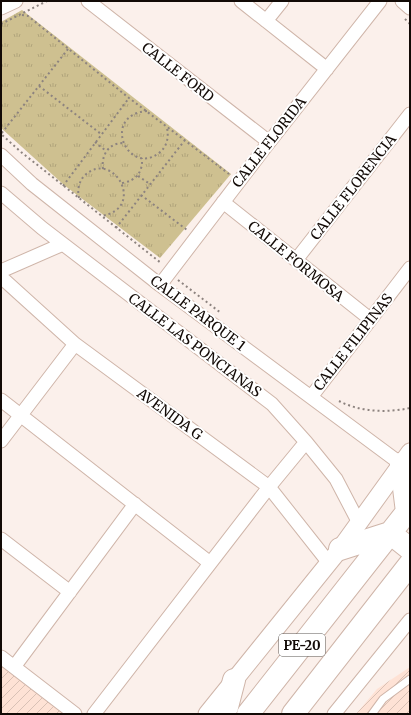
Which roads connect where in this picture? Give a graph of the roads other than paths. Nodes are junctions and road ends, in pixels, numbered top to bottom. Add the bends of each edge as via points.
1 (88, 1) edge
2 (282, 1) edge
3 (380, 1) edge
4 (402, 1) edge
5 (243, 2) edge
6 (410, 8) edge
7 (266, 21) junction
8 (327, 69) junction
9 (410, 114) edge
10 (269, 142) junction
11 (1, 155) edge
12 (1, 194) edge
13 (223, 202) junction
14 (63, 244) junction
15 (296, 260) junction
16 (410, 268) edge
17 (1, 271) edge
18 (1, 277) edge
19 (160, 285) junction
20 (370, 319) junction
21 (75, 344) junction
22 (311, 397) junction
23 (1, 400) edge
24 (21, 415) junction
25 (1, 441) edge
26 (306, 442) junction
27 (405, 458) edge
28 (269, 487) junction
29 (135, 504) junction
30 (409, 511) edge
31 (359, 523) junction
32 (390, 533) junction
33 (1, 539) edge
34 (410, 549) edge
35 (334, 556) junction
36 (210, 563) junction
37 (410, 564) edge
38 (70, 592) junction
39 (410, 620) edge
40 (1, 657) edge
41 (14, 667) junction
42 (410, 679) edge
43 (234, 680) junction
44 (376, 713) edge
45 (75, 714) edge
46 (94, 714) edge
47 (207, 714) edge
48 (223, 714) edge
49 (248, 714) edge
50 (293, 714) edge
51 (334, 714) edge

1 - 10 street, CALLE FORD
2 - 7 street
3 - 8 street, CALLE FLORIDA
4 - 6 street
5 - 7 street
7 - 8 street
8 - 10 street, CALLE FLORIDA
9 - 15 street, CALLE FLORENCIA
10 - 13 street, CALLE FLORIDA
11 - 19 street, CALLE PARQUE 1 via 32,184
12 - 14 street, CALLE LAS PONCIANAS
13 - 15 street, CALLE FORMOSA
13 - 19 street, CALLE FLORIDA
14 - 17 street
14 - 26 street, CALLE LAS PONCIANAS via 272,404
15 - 20 street, CALLE FORMOSA
16 - 20 street, CALLE FILIPINAS
18 - 21 street, AVENIDA G
19 - 22 street, CALLE PARQUE 1
20 - 22 street, CALLE FILIPINAS
21 - 24 street
21 - 28 street, AVENIDA G
22 - 27 street, CALLE PARQUE 1
23 - 24 street
24 - 25 street
24 - 29 street
26 - 28 street
26 - 31 street, CALLE LAS PONCIANAS via 336,479
27 - 30 highway
27 - 31 street
28 - 35 street, AVENIDA G
28 - 36 street
29 - 36 street
29 - 38 street
30 - 32 highway, PE-20
31 - 35 street
32 - 34 highway
32 - 35 highway
32 - 49 highway, PE-20
33 - 38 street
35 - 43 street
36 - 46 street
37 - 50 highway, PE-20
38 - 41 street
39 - 51 street
40 - 41 street
41 - 45 street
42 - 44 lane via 383,699
43 - 47 street
43 - 48 highway

